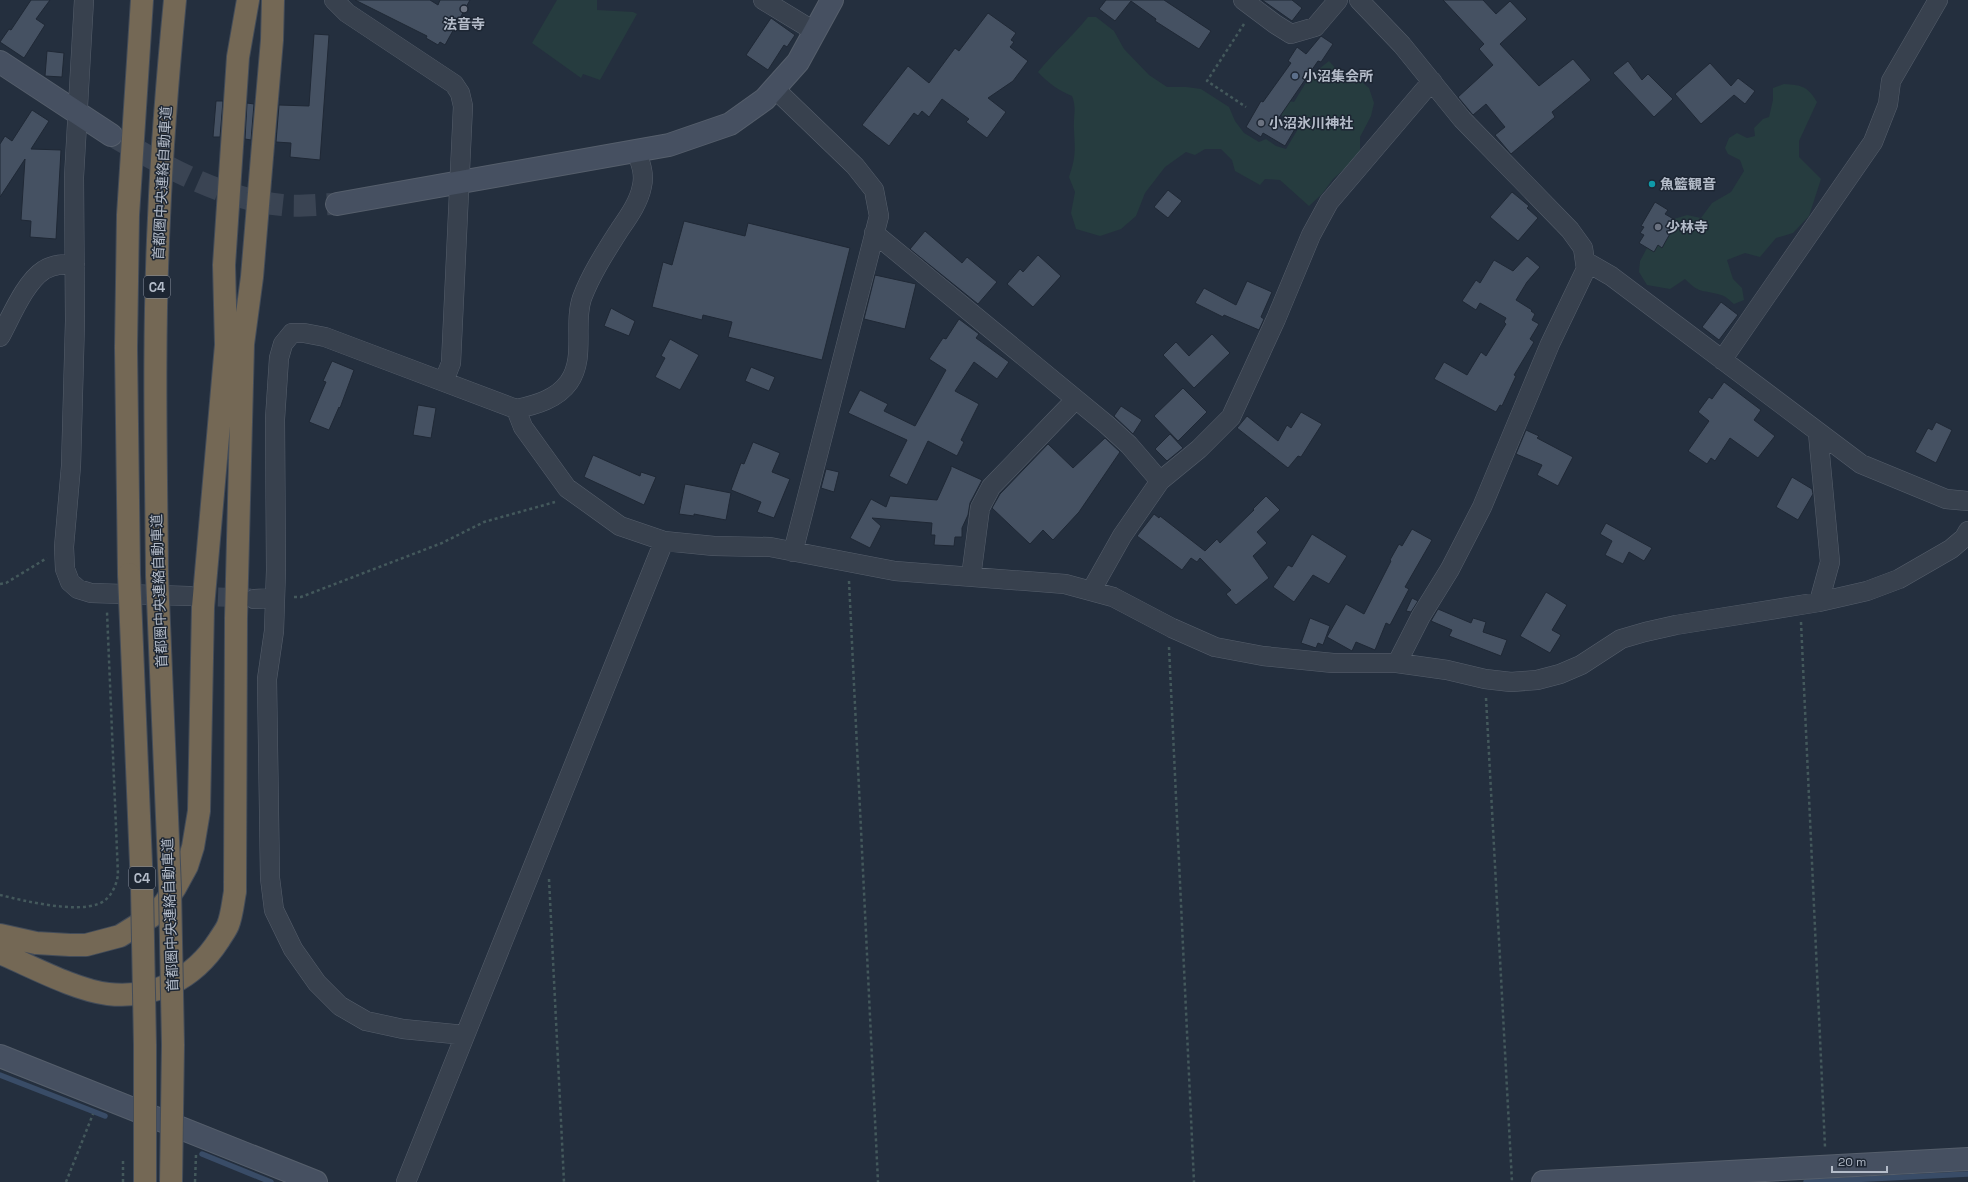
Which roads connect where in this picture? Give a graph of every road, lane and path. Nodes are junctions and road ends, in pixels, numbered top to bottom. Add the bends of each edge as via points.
1 (84, 0) edge
2 (142, 0) edge
3 (175, 0) edge
4 (248, 0) edge
5 (274, 0) edge
6 (334, 0) edge
7 (763, 0) edge
8 (832, 0) edge
9 (1338, 0) edge
10 (1358, 0) edge
11 (1938, 0) edge
12 (1252, 3) edge
13 (814, 31) junction
14 (0, 62) edge
15 (1432, 81) junction
16 (775, 88) junction
17 (1246, 107) dead end
18 (77, 113) junction
19 (111, 135) tunnel mouth
20 (636, 150) junction
21 (461, 182) junction
22 (338, 204) tunnel mouth
23 (874, 233) junction
24 (1585, 261) junction
25 (75, 264) junction
26 (0, 338) edge
27 (1722, 360) junction
28 (444, 381) junction
29 (1075, 400) junction
30 (516, 409) junction
31 (1818, 433) junction
32 (1160, 480) junction
33 (567, 488) junction
34 (1968, 502) edge
35 (1968, 531) edge
36 (664, 541) junction
37 (64, 547) junction
38 (793, 552) junction
39 (848, 562) junction
40 (971, 577) junction
41 (0, 584) edge
42 (1091, 591) junction
43 (106, 595) junction
44 (189, 596) tunnel mouth
45 (274, 598) junction
46 (254, 599) tunnel mouth
47 (1810, 603) junction
48 (1172, 628) junction
49 (1397, 663) junction
50 (1485, 679) junction
51 (549, 877) dead end
52 (0, 894) edge
53 (0, 935) edge
54 (0, 953) edge
55 (464, 1036) junction
56 (0, 1056) edge
57 (92, 1117) dead end
58 (197, 1134) junction
59 (1968, 1159) edge
60 (1826, 1167) junction
61 (66, 1182) edge
62 (145, 1182) edge
63 (171, 1182) edge
64 (195, 1182) edge
65 (316, 1182) edge
66 (406, 1182) edge
67 (564, 1182) edge
68 (878, 1182) edge
69 (1194, 1182) edge
70 (1512, 1182) edge
71 (1544, 1182) edge

1 - 18 street
2 - 62 highway, 首都圏中央連絡自動車道 / C4, bridge via 128,215 126,348 129,574 142,888
3 - 63 highway, 首都圏中央連絡自動車道 / C4, bridge via 159,218 156,348 157,575 170,896 173,1045
4 - 53 highway via 238,57 224,265 226,345 203,607 200,790 198,826 193,847 181,877 164,904 152,916 120,936 86,945 70,946 36,943
5 - 54 highway via 252,277 243,344 236,618 235,892 228,925 208,957 187,974 163,988 134,994 107,994 80,987
6 - 21 street via 347,13 454,84 460,93 463,106
7 - 13 street
8 - 13 street
9 - 12 street via 1315,27 1291,34
10 - 15 street via 1402,45
11 - 27 street via 1891,81 1888,104 1873,142
12 - 17 path via 1207,81
13 - 16 street via 798,62
14 - 18 street
15 - 24 street via 1462,119 1570,230 1583,248
15 - 32 street via 1329,202 1311,235 1231,417 1199,449
16 - 20 street via 765,99 730,124 669,145
16 - 23 street via 855,166 874,190 879,216
18 - 19 street
18 - 25 street via 74,177
20 - 21 street
20 - 30 street via 642,169 642,185 637,201 604,254 582,299 578,315 577,358 570,381 548,400
21 - 22 street
21 - 28 street via 451,363
23 - 29 street
23 - 38 street
24 - 27 street via 1611,276
24 - 49 street via 1586,269 1547,351 1482,507
25 - 26 street via 58,264 44,270 28,286
25 - 37 street via 71,466
27 - 31 street
28 - 30 street
28 - 45 street via 325,337 292,333 283,344 279,358 275,419
29 - 32 street via 1129,445
29 - 40 street via 991,487 980,508
30 - 33 street via 523,427
31 - 34 street via 1861,464 1946,499
31 - 47 street via 1830,562
32 - 42 street via 1122,536
33 - 36 street via 620,526
33 - 45 path via 555,502 484,522 442,543 301,597
35 - 47 street via 1951,549 1899,579 1868,591
36 - 38 street via 714,546 770,547
36 - 55 street
37 - 41 path via 6,583
37 - 43 street via 65,569 70,582 78,590
38 - 39 street
39 - 40 street via 894,571
39 - 68 path
40 - 42 street via 1065,584
42 - 48 street via 1113,597
43 - 44 street
43 - 52 path via 117,884 105,900 85,906 31,903
45 - 46 street
45 - 55 street via 274,631 267,679 270,878 274,910 293,949 317,983 340,1006 366,1021 403,1029
47 - 50 street via 1645,632 1621,639 1574,668 1537,680 1510,682
47 - 60 path
48 - 49 street via 1215,647 1263,656 1333,663
48 - 69 path via 1168,639
49 - 50 street via 1447,670
50 - 70 path
51 - 67 path
55 - 66 street
56 - 58 street
57 - 61 path
58 - 64 path
58 - 65 street
59 - 60 street
60 - 71 street

